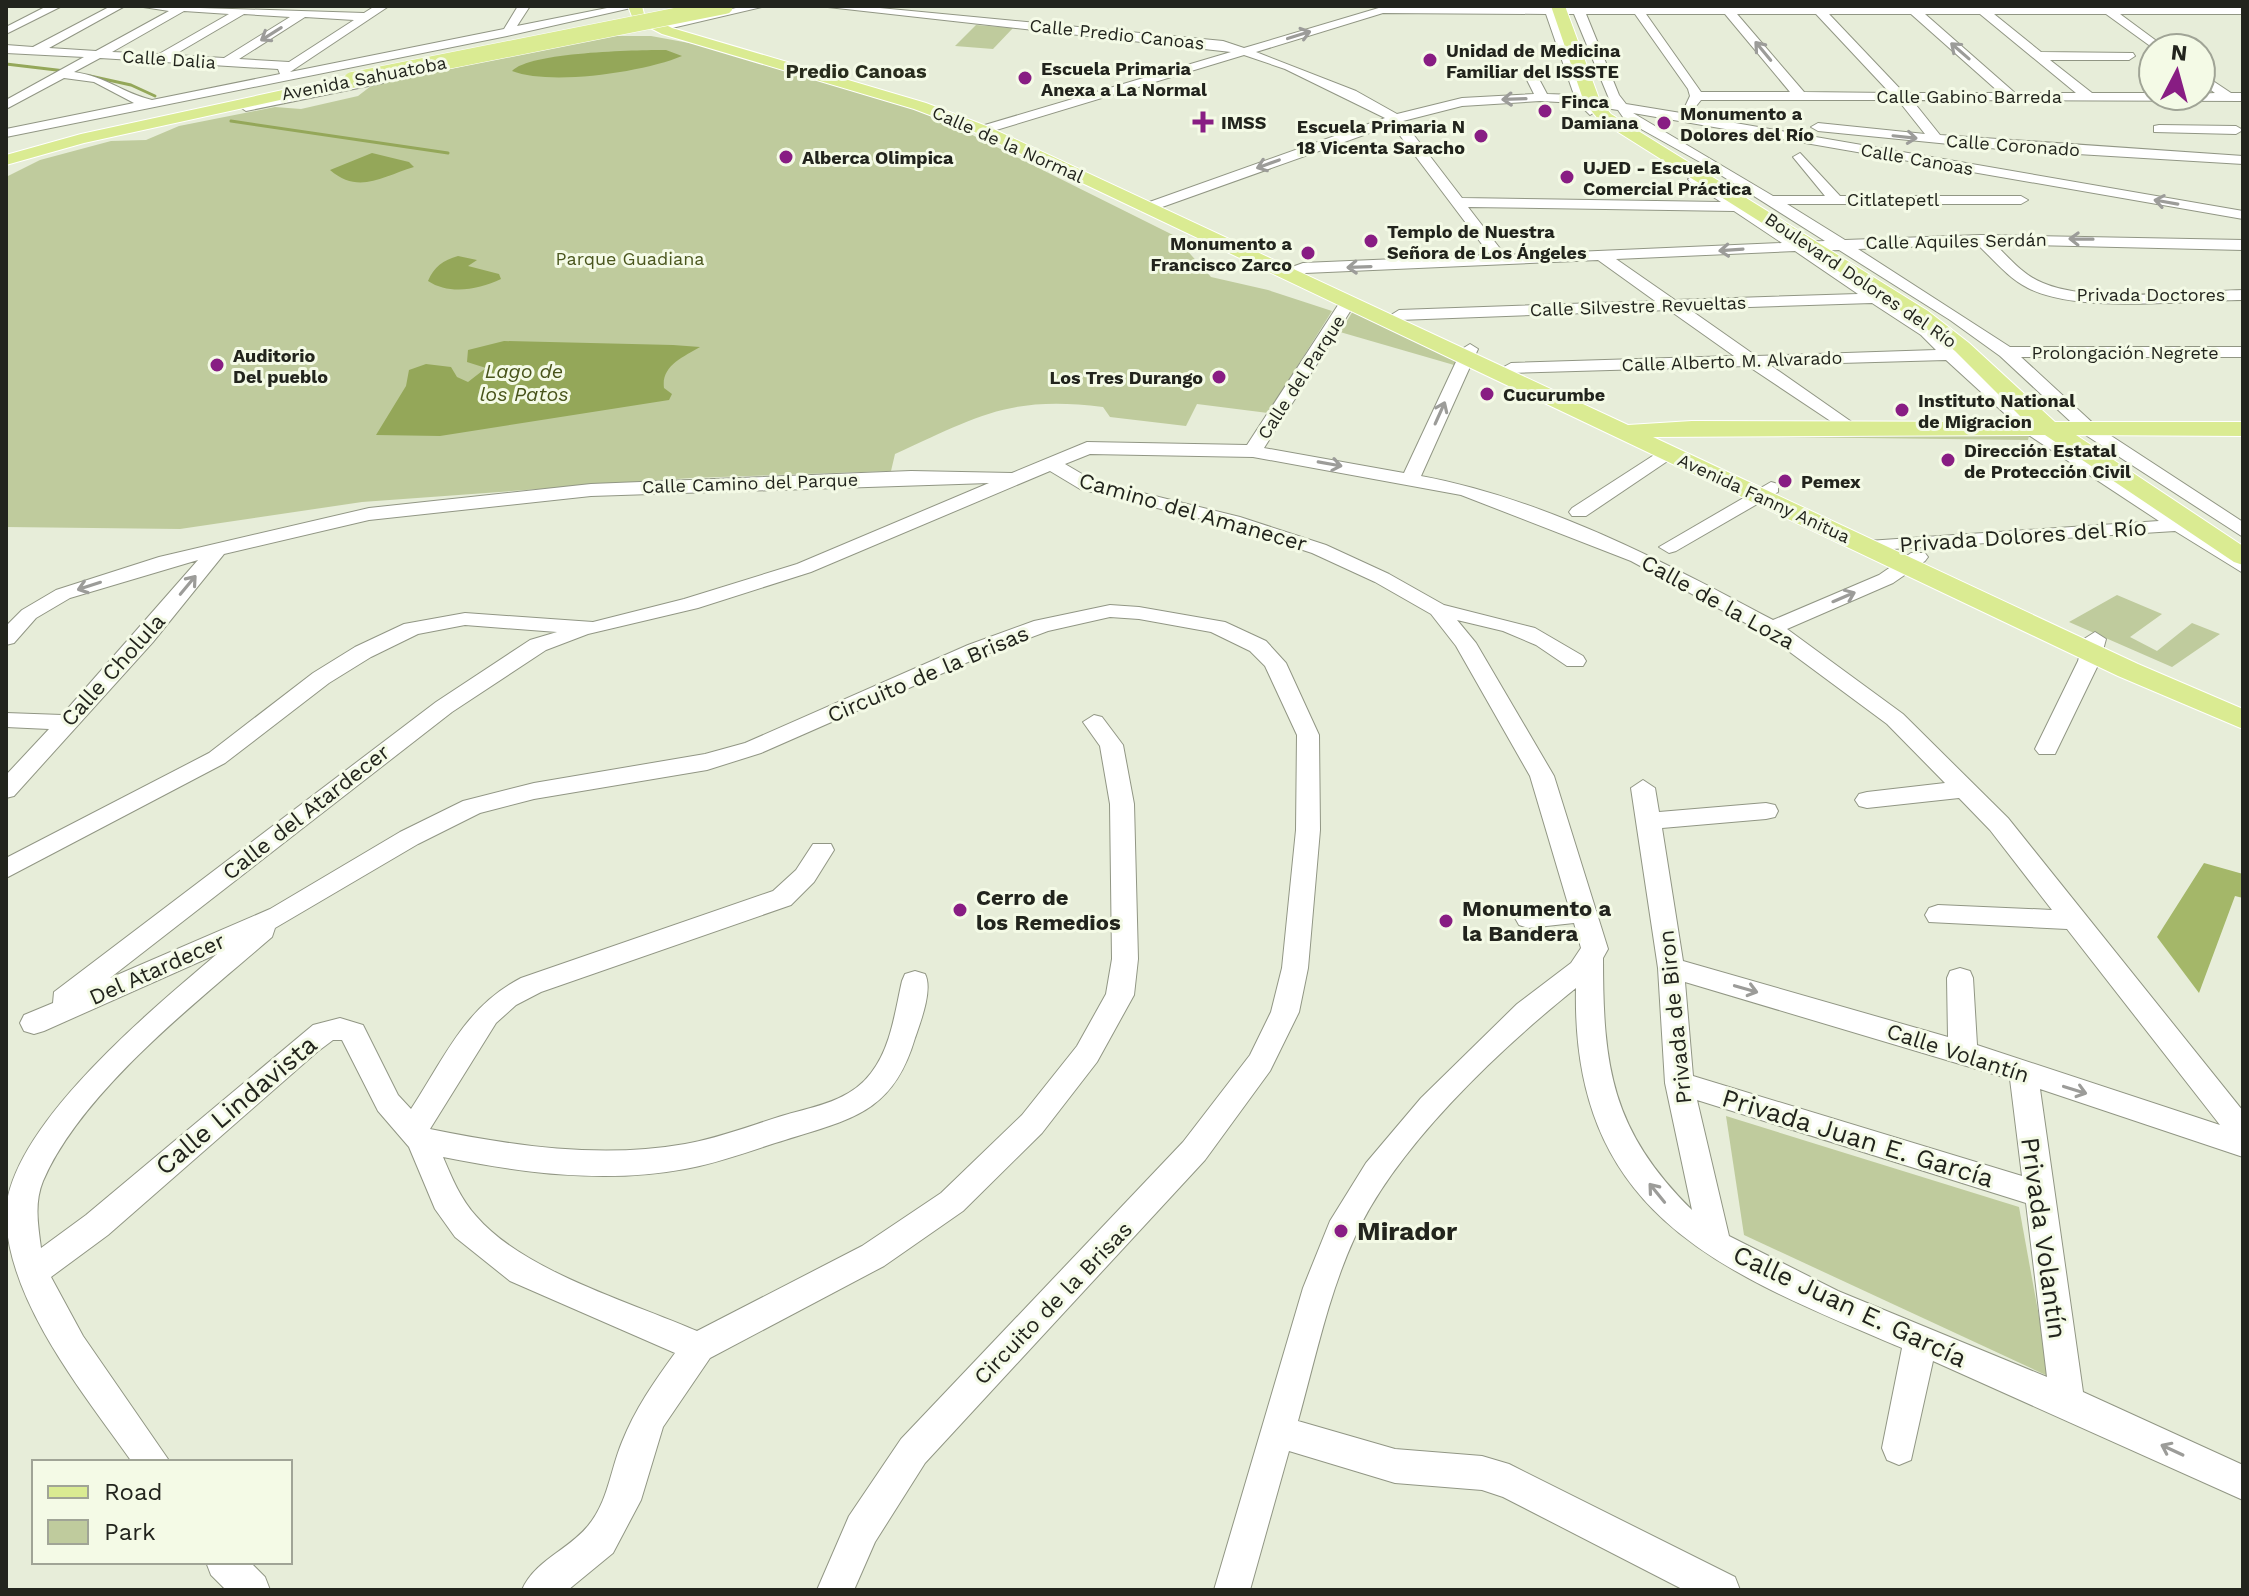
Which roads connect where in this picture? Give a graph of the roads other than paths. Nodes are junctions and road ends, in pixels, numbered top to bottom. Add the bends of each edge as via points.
1 (56, 6) edge
2 (119, 6) edge
3 (143, 6) edge
4 (316, 6) edge
5 (383, 6) edge
6 (524, 6) edge
7 (635, 6) edge
8 (651, 6) edge
9 (706, 6) edge
10 (725, 6) edge
11 (738, 6) edge
12 (760, 6) edge
13 (825, 6) edge
14 (184, 7) edge
15 (1007, 8) dead end
16 (1379, 8) edge
17 (1402, 8) edge
18 (1499, 8) edge
19 (1726, 8) edge
20 (1817, 8) edge
21 (1911, 8) edge
22 (1980, 8) edge
23 (2105, 8) edge
24 (247, 9) edge
25 (1564, 9) edge
26 (1637, 9) edge
27 (2223, 9) edge
28 (2243, 11) edge
29 (303, 14) junction
30 (366, 17) junction
31 (2243, 20) edge
32 (991, 21) junction
33 (667, 26) junction
34 (6, 31) edge
35 (2138, 32) edge
36 (507, 33) junction
37 (608, 33) joint
38 (6, 49) edge
39 (34, 51) junction
40 (1244, 51) junction
41 (98, 54) junction
42 (2039, 56) junction
43 (2129, 56) dead end
44 (161, 58) junction
45 (226, 62) junction
46 (332, 68) joint
47 (293, 70) junction
48 (1542, 72) dead end
49 (59, 74) junction
50 (207, 74) dead end
51 (350, 78) junction
52 (2217, 89) edge
53 (1899, 95) junction
54 (1696, 96) junction
55 (2011, 96) junction
56 (1801, 97) junction
57 (2089, 97) junction
58 (2137, 97) edge
59 (2217, 97) edge
60 (2228, 97) junction
61 (2243, 97) edge
62 (1543, 98) junction
63 (154, 103) junction
64 (6, 105) edge
65 (2217, 111) edge
66 (1606, 112) junction
67 (201, 113) junction
68 (1686, 116) junction
69 (1394, 118) junction
70 (990, 128) junction
71 (2159, 129) dead end
72 (2238, 129) edge
73 (6, 133) edge
74 (1937, 140) junction
75 (6, 150) edge
76 (1800, 157) dead end
77 (1705, 159) junction
78 (6, 160) edge
79 (2243, 160) edge
80 (1969, 168) junction
81 (1835, 199) junction
82 (1970, 199) junction
83 (2021, 200) dead end
84 (1457, 202) junction
85 (1153, 206) junction
86 (1735, 207) junction
87 (1762, 212) junction
88 (2243, 215) edge
89 (1981, 239) junction
90 (1999, 239) junction
91 (1817, 245) junction
92 (2240, 248) edge
93 (1604, 258) junction
94 (1503, 262) junction
95 (1294, 271) junction
96 (2243, 295) edge
97 (1876, 298) junction
98 (1348, 302) junction
99 (1374, 304) junction
100 (1672, 304) junction
101 (1399, 315) junction
102 (1924, 324) junction
103 (2006, 352) junction
104 (2243, 352) edge
105 (1468, 353) junction
106 (1953, 355) junction
107 (1752, 360) junction
108 (1511, 368) junction
109 (1850, 429) junction
110 (2243, 429) edge
111 (1636, 431) junction
112 (2073, 437) junction
113 (1681, 440) junction
114 (2243, 443) edge
115 (1253, 451) junction
116 (1052, 464) junction
117 (1019, 477) junction
118 (1411, 477) junction
119 (1765, 492) junction
120 (1579, 512) dead end
121 (2179, 525) junction
122 (2243, 531) edge
123 (2243, 542) edge
124 (1669, 547) dead end
125 (217, 549) junction
126 (1895, 553) junction
127 (2243, 557) edge
128 (2243, 567) edge
129 (1438, 610) junction
130 (593, 628) junction
131 (1772, 628) junction
132 (6, 638) edge
133 (2092, 645) junction
134 (1575, 661) dead end
135 (2243, 704) edge
136 (6, 720) edge
137 (2243, 720) edge
138 (65, 722) junction
139 (1094, 722) dead end
140 (2047, 749) dead end
141 (1643, 788) dead end
142 (1966, 789) junction
143 (6, 790) edge
144 (1867, 800) dead end
145 (1766, 811) dead end
146 (1649, 821) junction
147 (822, 850) dead end
148 (6, 869) edge
149 (1586, 912) junction
150 (1938, 915) dead end
151 (279, 916) junction
152 (1528, 918) dead end
153 (2078, 920) junction
154 (1590, 957) junction
155 (1671, 968) junction
156 (1960, 978) dead end
157 (915, 981) dead end
158 (34, 1023) joint
159 (1963, 1052) junction
160 (2024, 1074) junction
161 (1679, 1083) junction
162 (2243, 1133) edge
163 (418, 1135) junction
164 (2243, 1145) edge
165 (2038, 1194) junction
166 (1715, 1244) junction
167 (34, 1271) junction
168 (1920, 1342) junction
169 (698, 1347) junction
170 (2067, 1402) junction
171 (1276, 1430) junction
172 (1899, 1448) dead end
173 (152, 1460) edge
174 (2243, 1483) edge
175 (226, 1564) edge
176 (252, 1590) edge
177 (540, 1590) edge
178 (835, 1590) edge
179 (1232, 1590) edge
180 (1722, 1590) edge

1 - 34 street
2 - 39 street
3 - 14 street
4 - 29 street
5 - 30 street
6 - 36 street
7 - 33 main road via 638,16
7 - 36 street, Avenida Sahuatoba
8 - 33 main road
9 - 51 main road, Avenida Sahuatoba, bridge
10 - 51 main road, Avenida Sahuatoba, bridge
11 - 33 street
12 - 33 street
13 - 32 street, Calle Predio Canoas
14 - 24 street
14 - 41 street
15 - 32 street
16 - 17 street
40 -> 16 street
17 - 18 street
18 - 25 street
19 - 20 street
19 - 26 street
56 -> 19 street
20 - 21 street
20 - 53 street
21 - 22 street
55 -> 21 street
22 - 23 street
22 - 42 street
23 - 27 street
23 - 35 street
24 - 29 street
24 - 44 street
25 - 26 street
25 - 66 main road
25 - 66 street
26 - 54 street
27 - 28 street
27 - 31 street
29 - 30 street
29 -> 45 street
30 - 47 street
32 - 40 street, Calle Predio Canoas
33 - 37 main road
33 - 70 main road, Calle de la Normal via 947,107
36 - 46 street, Avenida Sahuatoba
37 - 67 street
38 - 39 street, Calle Dalia
39 - 41 street, Calle Dalia
40 - 69 street, Calle Predio Canoas via 1318,78
40 - 70 street
41 - 44 street, Calle Dalia
41 - 49 street
42 - 43 street
42 - 57 street
44 - 45 street, Calle Dalia
45 - 47 street, Calle Dalia
45 - 50 street
46 - 47 street, Calle Dalia
47 - 63 street, Avenida Sahuatoba via 271,80
47 - 75 main road via 297,81 292,85 80,128
48 - 62 street via 1532,78
49 - 63 street via 97,79 132,99
49 - 64 street
51 - 67 main road, Avenida Sahuatoba
51 - 75 main road, Avenida Sahuatoba
52 - 60 street
53 - 55 street, Calle Gabino Barreda
53 - 56 street, Calle Gabino Barreda
53 - 74 street
54 - 56 street, Calle Gabino Barreda
54 - 68 street
55 - 57 street, Calle Gabino Barreda
57 - 58 street, Calle Gabino Barreda
59 - 60 street, Calle Gabino Barreda
60 - 61 street, Calle Gabino Barreda
62 - 66 street, Calle Canoas
62 -> 69 street, Calle Canoas via 1467,102
63 - 73 street, Avenida Sahuatoba
65 - 72 street
66 - 68 street, Calle Canoas
66 - 77 street via 1630,117
66 - 86 street
66 - 87 main road, Boulevard Dolores del Río
66 - 91 main road, Boulevard Dolores del Río
67 - 78 main road, Avenida Sahuatoba
68 -> 74 street, Calle Coronado
68 - 77 street via 1687,137
68 - 80 street, Calle Canoas
69 - 84 street
69 -> 85 street, Calle Canoas
70 - 85 main road, Calle de la Normal
71 - 72 street
74 - 79 street, Calle Coronado
76 - 81 street
77 - 87 street
80 - 82 street
88 -> 80 street, Calle Canoas
81 - 82 street, Citlatepetl
81 - 87 street, Citlatepetl
82 - 83 street, Citlatepetl
82 - 90 street
84 - 86 street
84 - 94 street
85 - 95 main road, Calle de la Normal
86 - 87 street
87 - 91 main road, Boulevard Dolores del Río
89 - 90 street, Calle Aquiles Serdán
89 - 91 street, Calle Aquiles Serdán
89 - 96 street, Privada Doctores via 2027,281 2053,292
92 -> 90 street, Calle Aquiles Serdán
91 -> 93 street, Calle Aquiles Serdán
91 - 97 street
91 - 102 main road, Boulevard Dolores del Río
91 - 103 street
91 - 112 main road, Boulevard Dolores del Río via 1964,335
93 - 94 street, Calle Aquiles Serdán
93 - 100 street
94 -> 95 street, Calle Aquiles Serdán
95 - 98 main road, Avenida Fanny Anitua
95 - 99 main road, Avenida Fanny Anitua
97 - 100 street, Calle Silvestre Revueltas
97 - 102 street
98 - 99 main road
98 - 105 main road, Avenida Fanny Anitua
98 - 115 street, Calle del Parque
99 - 101 main road, Avenida Fanny Anitua
100 - 101 street, Calle Silvestre Revueltas
100 - 107 street
101 - 105 main road, Avenida Fanny Anitua
102 - 106 street
102 - 112 main road, Boulevard Dolores del Río via 1962,347 2024,409
103 - 104 street, Prolongación Negrete
103 - 112 street
105 - 108 main road, Avenida Fanny Anitua
105 - 111 main road, Avenida Fanny Anitua
118 -> 105 street
106 - 107 street, Calle Alberto M. Alvarado
106 - 112 street via 2003,406
107 - 108 street, Calle Alberto M. Alvarado
107 - 109 street
108 - 111 main road, Avenida Fanny Anitua
109 - 112 main road
109 - 113 main road
110 - 112 main road
111 - 113 main road, Avenida Fanny Anitua
112 - 113 main road via 1729,445
112 - 114 main road
112 - 121 street
112 - 122 street
112 - 123 main road, Boulevard Dolores del Río
112 - 127 main road, Boulevard Dolores del Río
113 - 119 main road, Avenida Fanny Anitua
113 - 120 street
115 - 116 street, Calle de la Loza via 1087,448
115 -> 118 street, Calle de la Loza
116 - 117 street
116 - 129 street, Camino del Amanecer via 1097,488 1233,521 1319,549
117 - 125 street, Calle Camino del Parque via 591,490 369,514
117 - 130 street, Calle del Atardecer via 804,568
118 - 131 street, Calle de la Loza via 1466,490 1598,539
119 - 124 street
119 - 126 main road, Avenida Fanny Anitua
121 - 126 street, Privada Dolores del Río
121 - 128 street
125 -> 132 street, Calle Camino del Parque via 63,594 29,614
138 -> 125 street, Calle Cholula
131 -> 126 street via 1886,579
126 - 133 main road, Avenida Fanny Anitua
129 - 134 street via 1534,634
129 - 149 street, Camino del Amanecer via 1465,643 1542,776
130 - 148 street via 465,619 412,629 321,678 190,774
130 - 158 street, Calle del Atardecer via 538,645 444,707
131 - 142 street, Calle de la Loza via 1895,719
133 - 135 main road, Avenida Fanny Anitua
133 - 137 main road, Avenida Fanny Anitua
133 - 140 street
136 - 138 street
138 - 143 street, Calle Cholula
139 - 169 street via 1111,745 1122,804 1125,959 1120,995 1087,1054 1032,1124 952,1202 873,1256
141 - 146 street, Privada de Biron
142 - 144 street
142 - 153 street, Calle de la Loza
145 - 146 street
146 - 155 street, Privada de Biron
147 - 163 street via 782,898 506,998 486,1015
149 - 152 street
149 - 154 street, Camino del Amanecer via 1595,949
150 - 153 street
151 - 158 street, Del Atardecer
151 - 167 street via 111,1068 51,1139 24,1189 20,1215
151 - 178 street, Circuito de la Brisas via 472,807 586,780 707,762 753,748 976,650 1054,623 1110,611 1200,622 1248,639 1275,663 1308,735 1310,769 1295,968 1274,1037 1194,1151 913,1451 862,1529
153 - 162 street, Calle de la Loza
166 -> 154 street, Calle Juan E. García via 1659,1197 1613,1128 1589,1032
154 - 171 street via 1431,1106 1377,1172 1341,1231
155 -> 159 street, Calle Volantín
155 - 161 street, Privada de Biron
156 - 159 street
157 - 163 street via 901,1038 883,1078 870,1094 843,1109 684,1157 614,1163 512,1157
159 - 160 street, Calle Volantín
160 -> 164 street, Calle Volantín
160 - 165 street, Privada Volantín
161 - 165 street, Privada Juan E. García
161 - 166 street, Privada de Biron
163 - 167 street, Calle Lindavista via 388,1103 353,1033 327,1029 97,1225
163 - 169 street, Calle Lindavista via 446,1200 492,1251 533,1276
165 - 170 street, Privada Volantín
166 - 168 street, Calle Juan E. García
167 - 173 street via 67,1340
168 - 170 street, Calle Juan E. García
168 - 172 street
169 - 177 street via 650,1416 623,1500 600,1540
174 -> 170 street, Calle Juan E. García
171 - 179 street
171 - 180 street via 1395,1466 1458,1470 1509,1481
175 - 176 street

